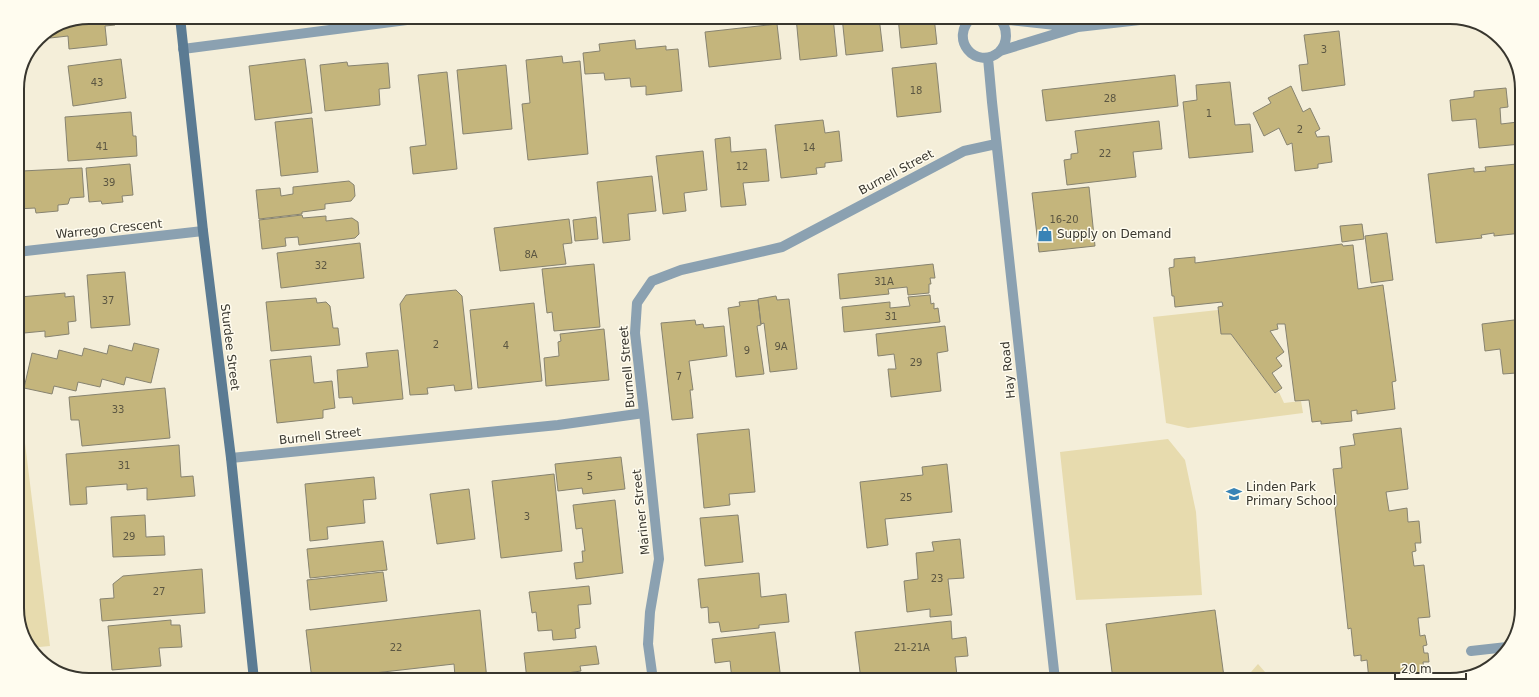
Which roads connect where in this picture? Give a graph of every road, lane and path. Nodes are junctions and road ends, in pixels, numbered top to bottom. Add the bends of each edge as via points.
1 (181, 24) edge
2 (376, 24) edge
3 (965, 24) edge
4 (1003, 24) edge
5 (1051, 24) edge
6 (1104, 24) edge
7 (1078, 27) junction
8 (183, 49) junction
9 (1000, 51) junction
10 (988, 58) junction
11 (996, 144) junction
12 (203, 231) junction
13 (24, 251) edge
14 (644, 413) junction
15 (231, 458) junction
16 (1501, 648) edge
17 (1472, 651) dead end
18 (253, 673) edge
19 (652, 673) edge
20 (1054, 673) edge

1 - 8 street, Sturdee Street
2 - 8 street
3 - 10 street via 962,36 967,50 973,55
4 - 9 street via 1006,39
5 - 7 street
6 - 7 street
7 - 9 street
8 - 12 street, Sturdee Street
9 - 10 street
10 - 11 street, Hay Road
11 - 14 street, Burnell Street via 964,151 782,246 681,270 652,281 637,303 635,333
11 - 20 street, Hay Road
12 - 13 street, Warrego Crescent
12 - 15 street, Sturdee Street
14 - 15 street, Burnell Street via 558,425
14 - 19 street, Mariner Street via 659,559 650,612 648,644
15 - 18 street, Sturdee Street
16 - 17 street

